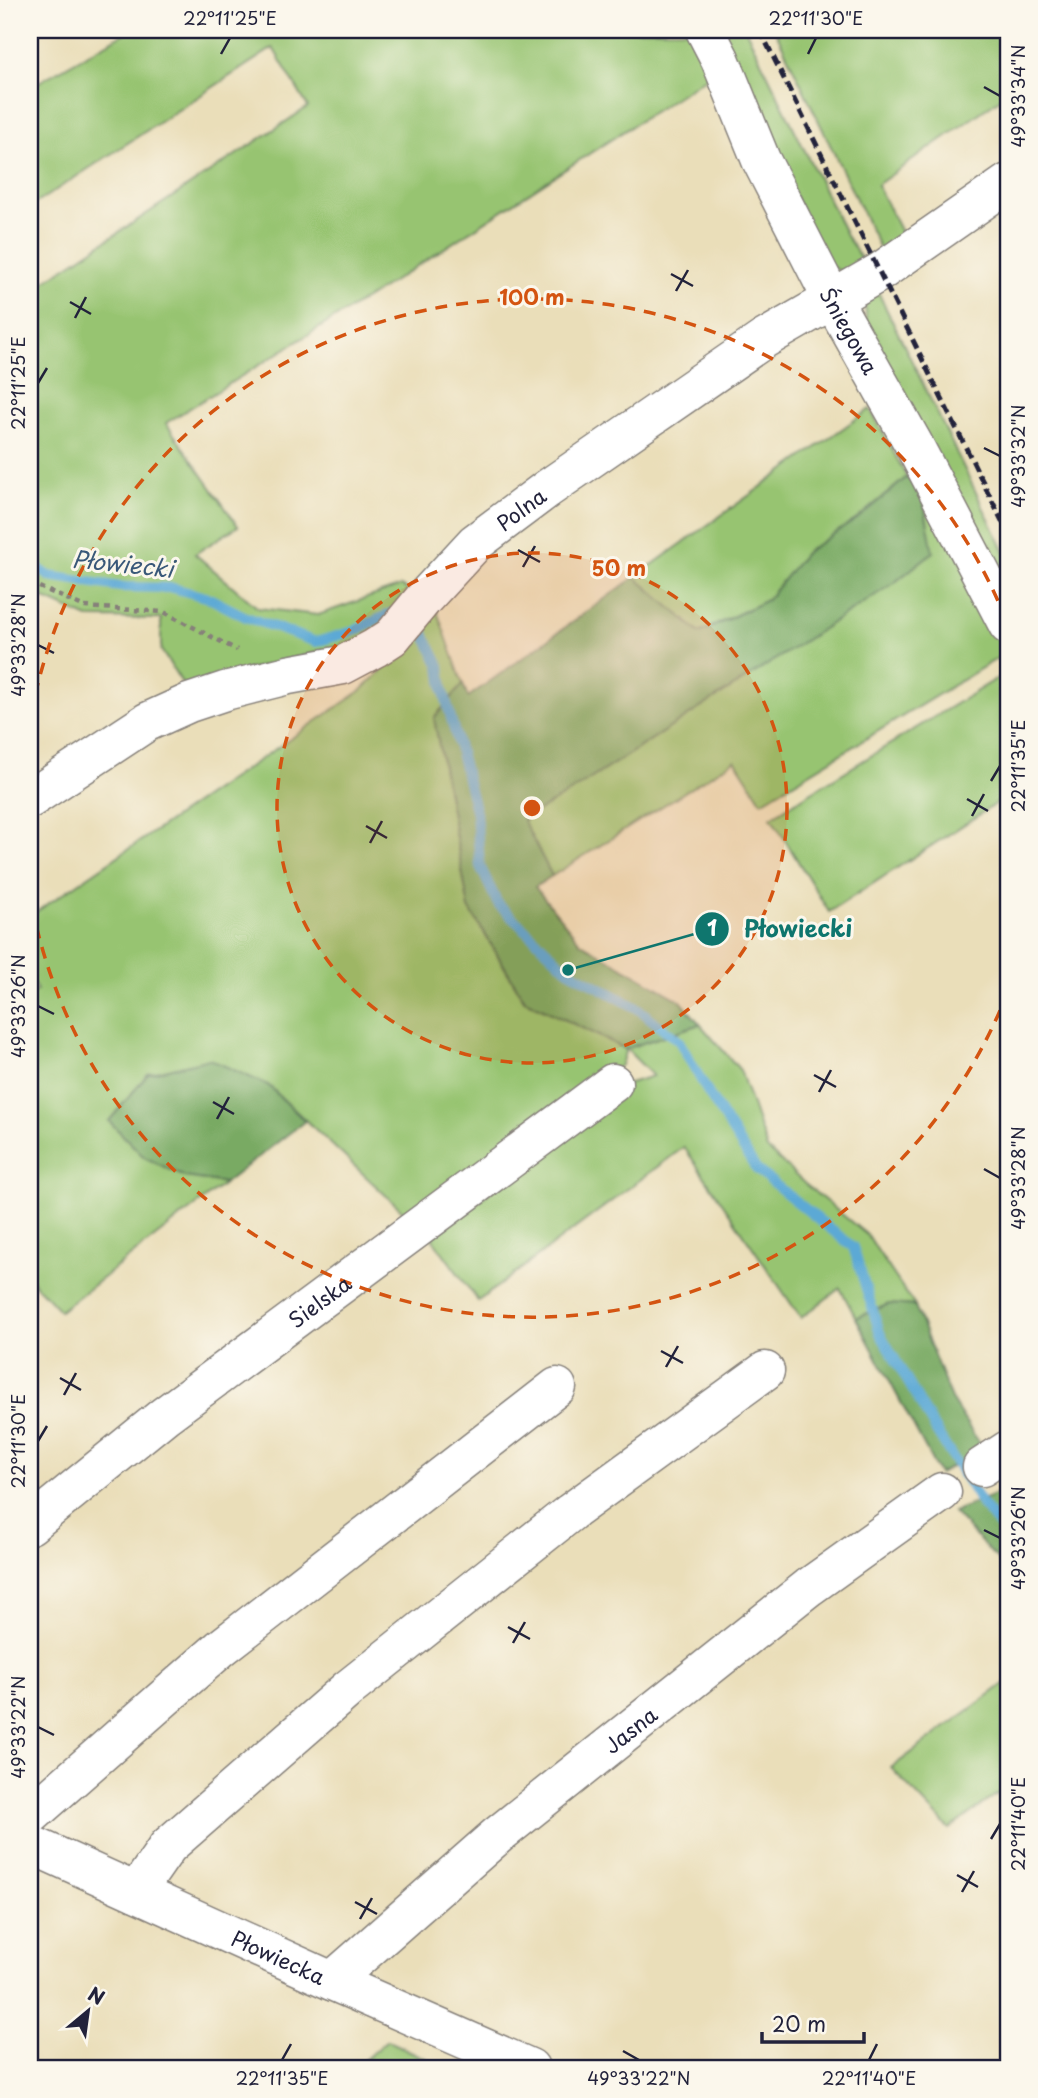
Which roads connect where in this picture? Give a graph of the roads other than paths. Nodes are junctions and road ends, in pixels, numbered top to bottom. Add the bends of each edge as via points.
1 (705, 30) edge
2 (1008, 183) edge
3 (832, 299) junction
4 (1008, 625) edge
5 (30, 799) edge
6 (613, 1083) dead end
7 (765, 1371) dead end
8 (557, 1387) dead end
9 (942, 1492) dead end
10 (30, 1525) edge
11 (30, 1816) edge
12 (30, 1844) edge
13 (136, 1892) junction
14 (332, 1981) junction
15 (530, 2068) edge

1 - 3 street, Śniegowa via 761,160
2 - 3 street, Polna via 880,272
3 - 4 street, Śniegowa via 914,443
3 - 5 street, Polna via 764,339 475,543 392,637 375,648 343,665 189,703 147,722
6 - 10 street, Sielska via 163,1416
7 - 13 street via 571,1512 348,1689 167,1846
8 - 11 street via 221,1648
9 - 14 street, Jasna via 809,1587 498,1835
12 - 13 street, Płowiecka
13 - 14 street, Płowiecka
14 - 15 street, Płowiecka

